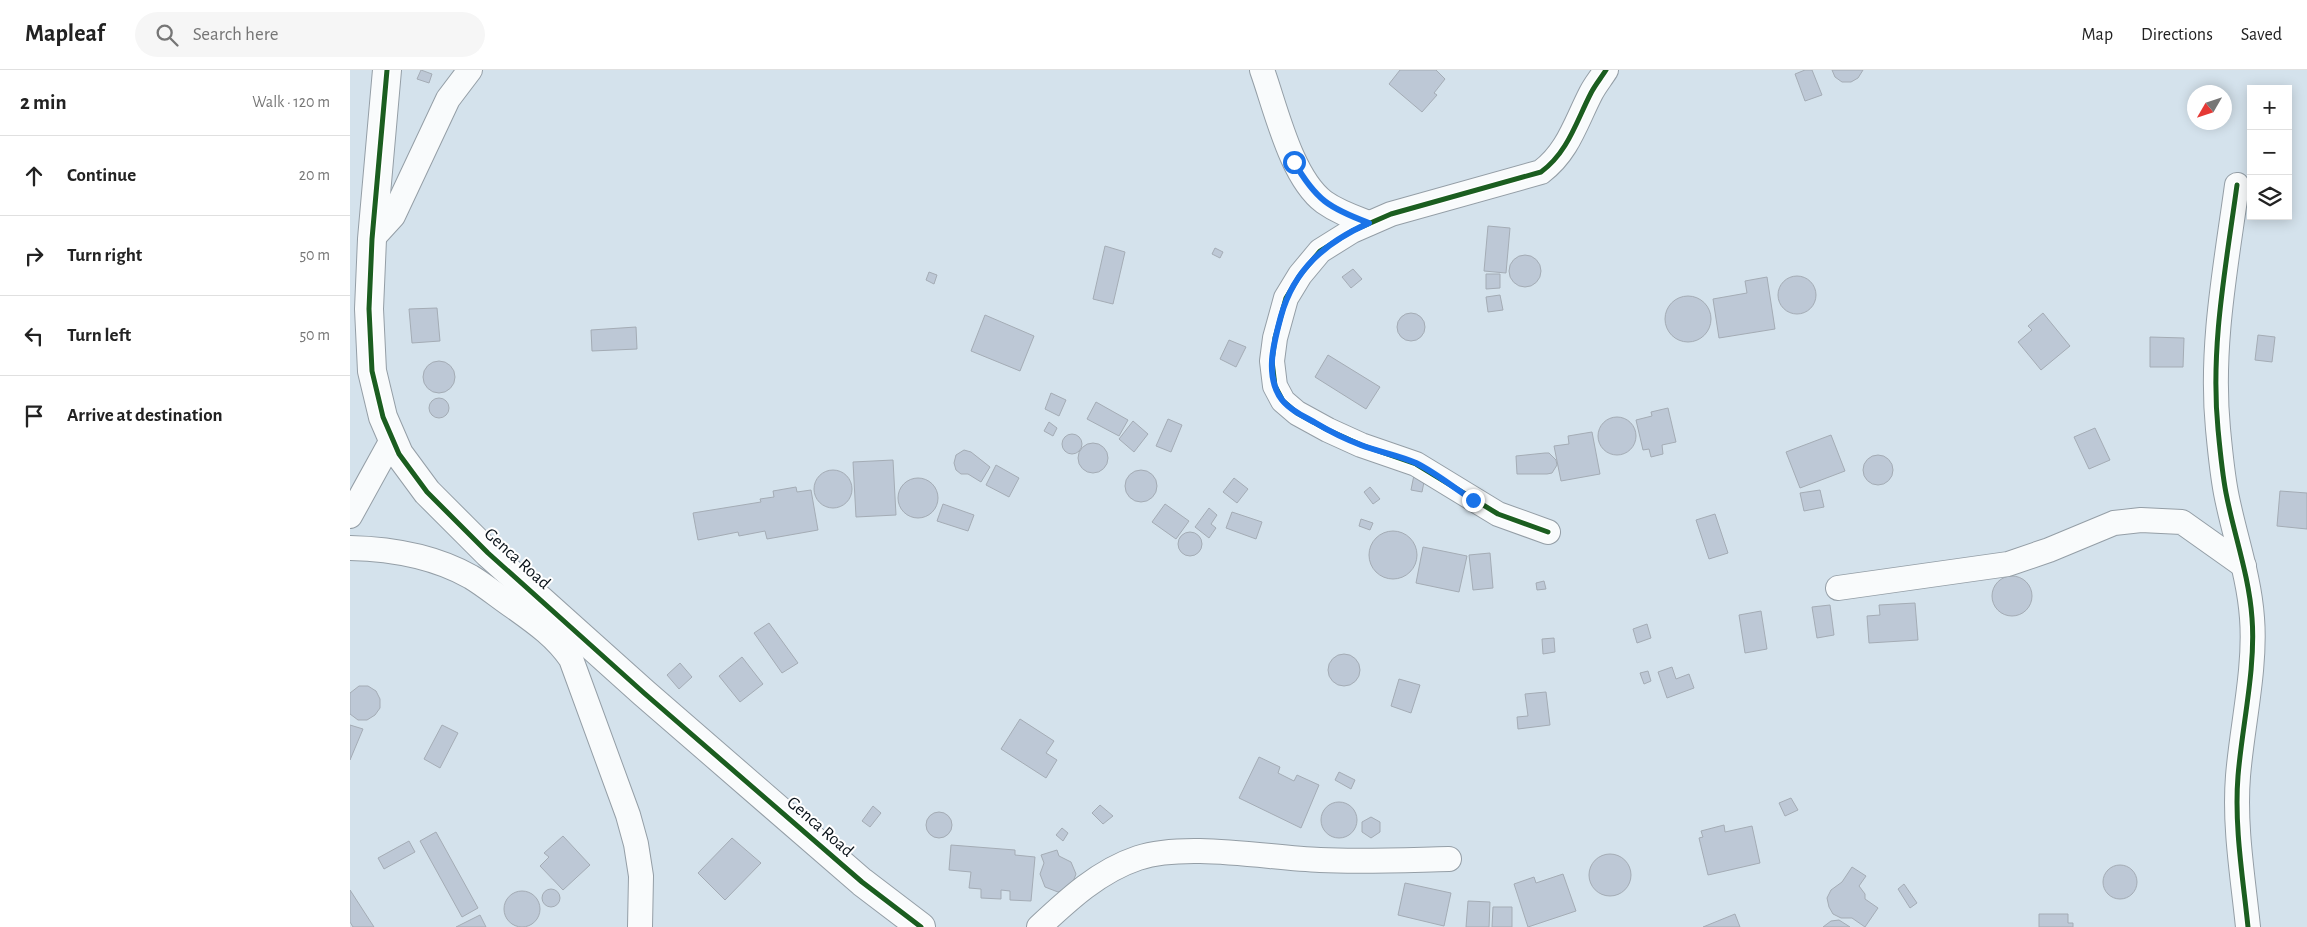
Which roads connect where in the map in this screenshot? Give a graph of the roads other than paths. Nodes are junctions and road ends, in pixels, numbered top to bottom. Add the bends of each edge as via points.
1 (386, 70) edge
2 (470, 70) edge
3 (1262, 70) edge
4 (1606, 70) edge
5 (2237, 185) dead end
6 (1369, 223) junction
7 (372, 239) junction
8 (393, 438) junction
9 (350, 516) edge
10 (1548, 532) dead end
11 (350, 548) edge
12 (2244, 566) junction
13 (1838, 588) dead end
14 (1450, 859) dead end
15 (640, 927) edge
16 (921, 927) edge
17 (1040, 927) edge
18 (2248, 927) edge

1 - 7 street, Genca Road
2 - 7 street via 448,99 393,216
3 - 6 street via 1294,162 1308,186 1341,213
4 - 6 street via 1592,91 1566,148 1541,172
5 - 12 street via 2222,289 2215,369 2226,492
6 - 10 street via 1320,251 1286,298 1272,361 1275,386 1283,401 1328,430 1416,464 1498,514
7 - 8 street, Genca Road via 369,309 372,371 383,417
8 - 9 street
8 - 16 street, Genca Road via 411,473 488,552 862,882
11 - 15 street via 398,550 453,568 535,622 565,650 571,659 636,844 641,876
12 - 13 street via 2182,522 2141,520 2114,523 2008,564
12 - 18 street via 2252,619 2252,657 2238,779 2240,849
14 - 17 street via 1321,860 1173,851 1139,857 1106,871 1064,903

